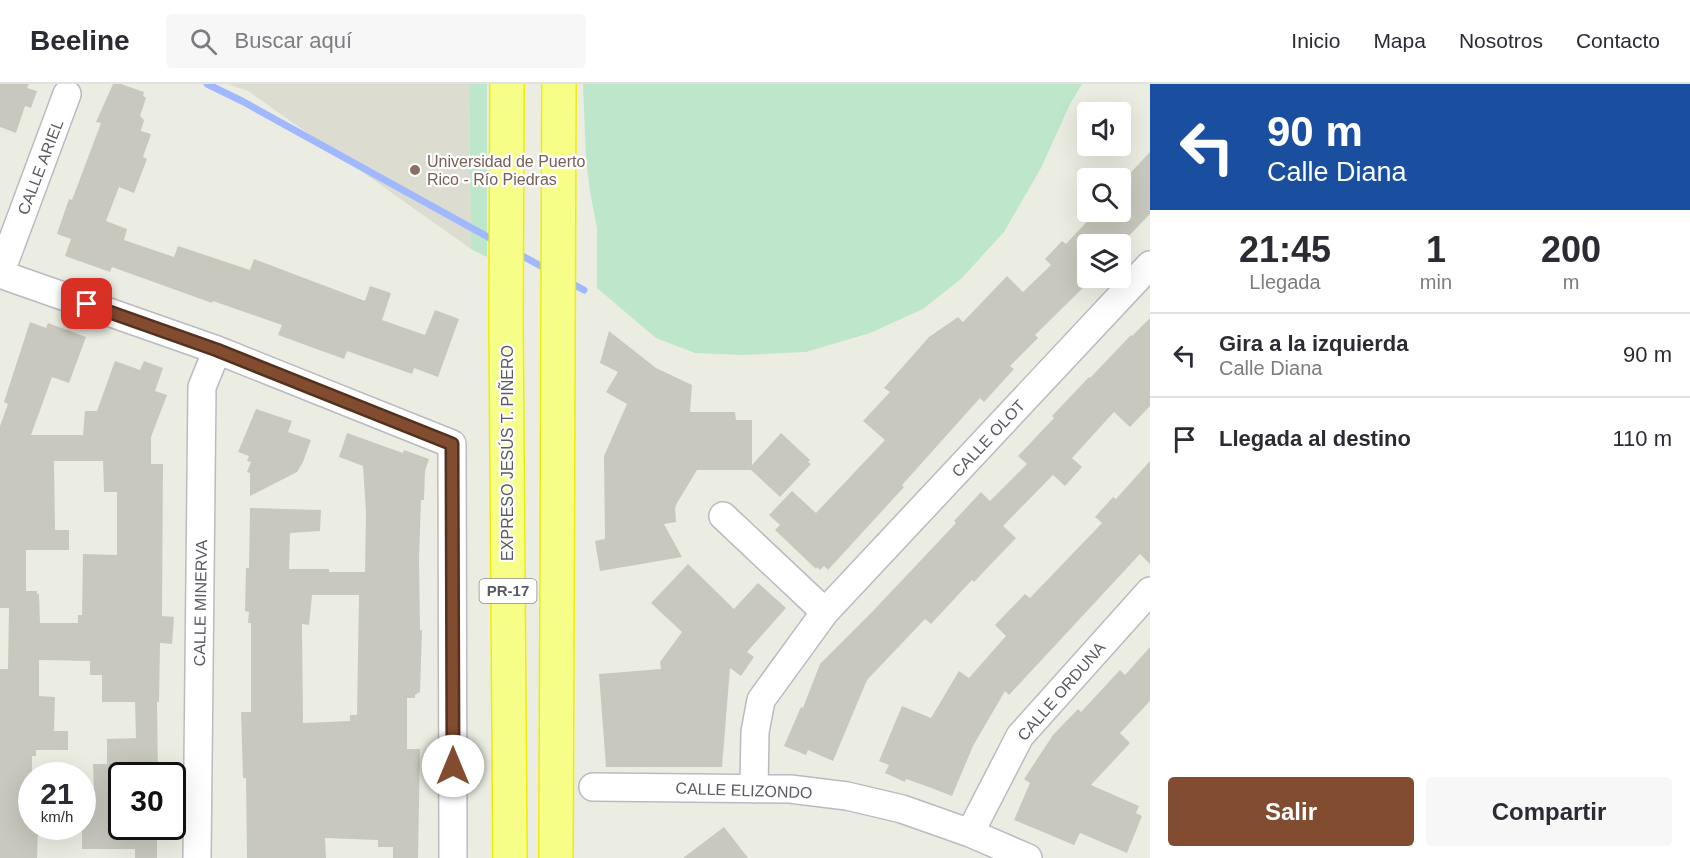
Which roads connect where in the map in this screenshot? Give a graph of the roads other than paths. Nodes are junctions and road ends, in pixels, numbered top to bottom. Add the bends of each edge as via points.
1 (507, 84) edge
2 (559, 84) edge
3 (67, 94) dead end
4 (1150, 265) edge
5 (0, 274) edge
6 (217, 350) junction
7 (723, 516) dead end
8 (1147, 598) edge
9 (825, 612) junction
10 (593, 787) dead end
11 (754, 789) junction
12 (970, 833) junction
13 (197, 858) edge
14 (453, 858) edge
15 (510, 858) edge
16 (556, 858) edge
17 (1028, 858) edge

1 - 15 highway, EXPRESO JESÚS T. PIÑERO / PR-17
2 - 16 highway, PR-17
3 - 5 street, CALLE ARIEL
4 - 9 street, CALLE OLOT
5 - 6 street
6 - 13 street, CALLE MINERVA via 202,387
6 - 14 street via 452,444
7 - 9 street
8 - 12 street, CALLE ORDUNA via 1020,736
9 - 11 street, CALLE OLOT via 761,700 755,732
10 - 11 street, CALLE ELIZONDO
11 - 12 street, CALLE ELIZONDO via 847,796 902,809
12 - 17 street, CALLE ELIZONDO

